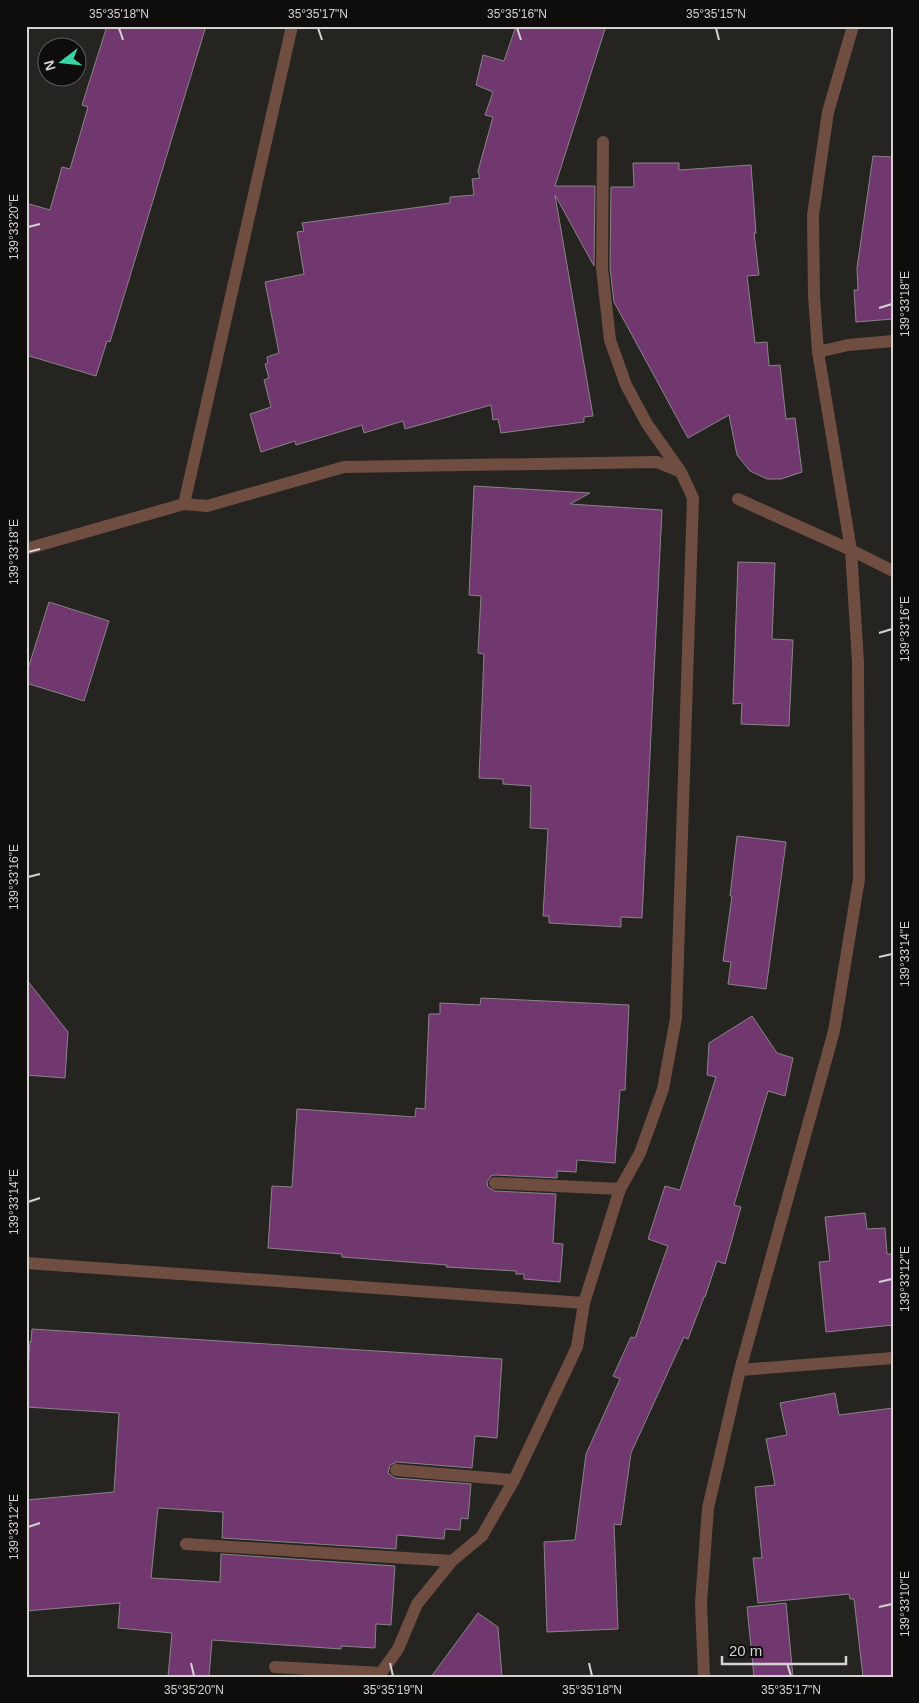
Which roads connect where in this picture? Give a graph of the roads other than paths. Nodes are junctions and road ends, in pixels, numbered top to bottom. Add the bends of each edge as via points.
1 (292, 26) edge
2 (853, 26) edge
3 (604, 142) dead end
4 (893, 341) edge
5 (818, 352) junction
6 (681, 472) junction
7 (738, 499) dead end
8 (184, 504) junction
9 (26, 549) edge
10 (851, 550) junction
11 (893, 571) edge
12 (495, 1183) dead end
13 (620, 1189) junction
14 (26, 1263) edge
15 (584, 1303) junction
16 (893, 1358) edge
17 (740, 1370) junction
18 (396, 1470) dead end
19 (514, 1480) junction
20 (186, 1544) dead end
21 (452, 1561) junction
22 (275, 1668) dead end
23 (380, 1675) edge
24 (704, 1677) edge

1 - 8 street
2 - 5 street via 828,112 813,215
3 - 6 street via 602,268 610,340 626,385 646,424
4 - 5 street via 848,345
5 - 10 street
6 - 8 street via 657,462 344,467 207,506
6 - 13 street via 693,498 676,1018 663,1089 640,1153
7 - 10 street
8 - 9 street
10 - 11 street
10 - 17 street via 858,662 859,878 834,1031
12 - 13 street
13 - 15 street
14 - 15 street
15 - 19 street via 577,1347
16 - 17 street
17 - 24 street via 708,1508 701,1603
18 - 19 street
19 - 21 street via 482,1536
20 - 21 street
21 - 23 street via 417,1604 398,1649
22 - 23 street

